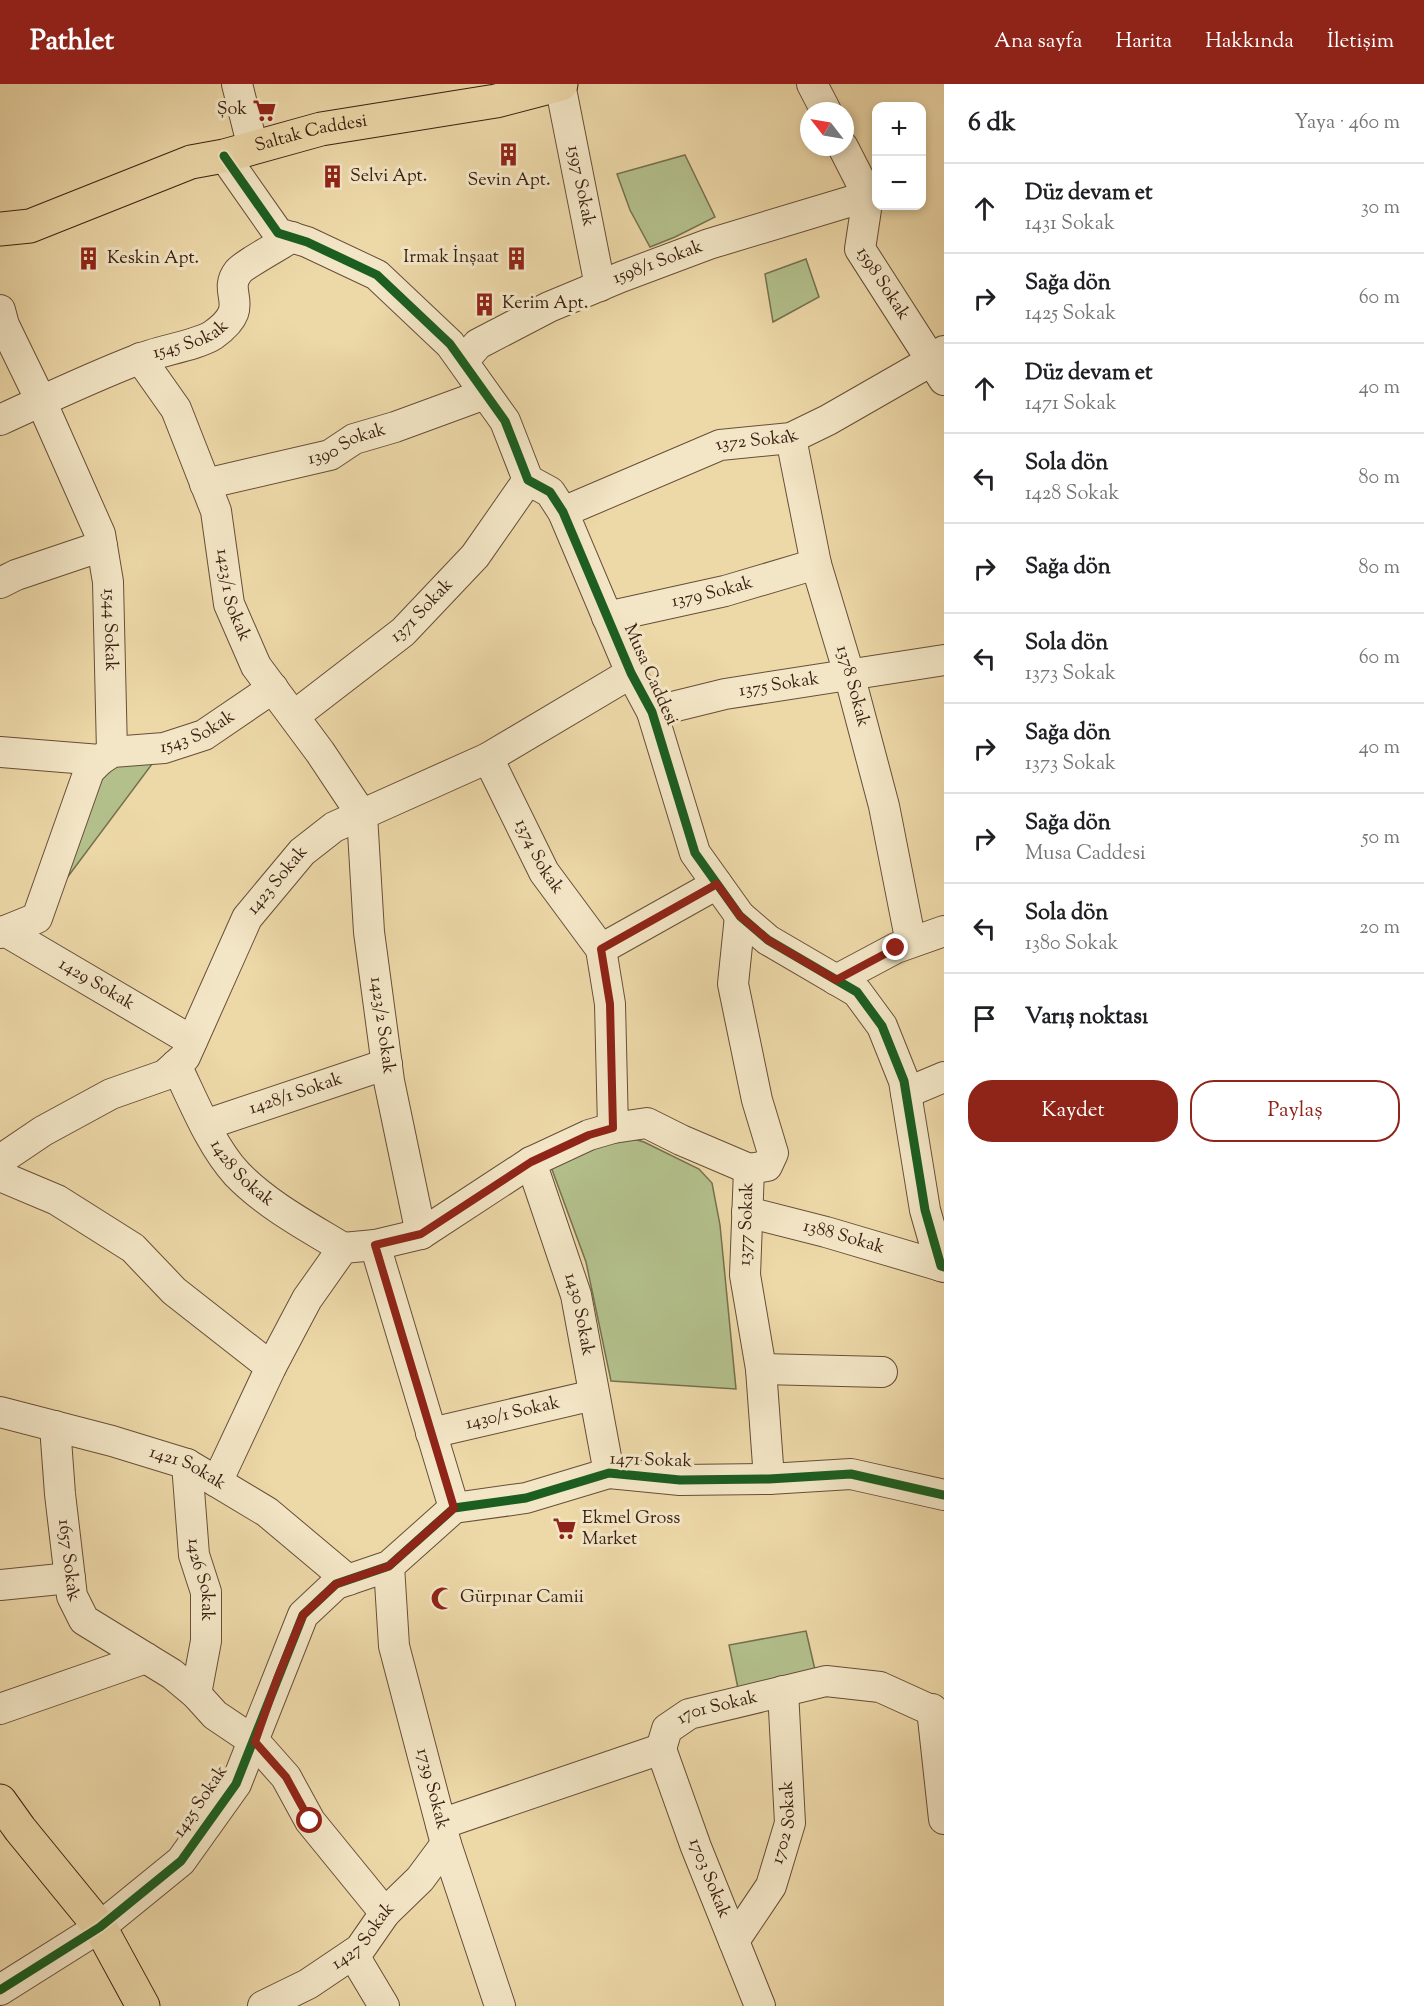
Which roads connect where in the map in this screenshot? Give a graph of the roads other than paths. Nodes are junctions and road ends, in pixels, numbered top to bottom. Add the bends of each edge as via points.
1 (237, 84) edge
2 (560, 84) edge
3 (812, 84) edge
4 (821, 102) edge
5 (239, 152) junction
6 (848, 156) edge
7 (868, 196) junction
8 (0, 229) edge
9 (292, 237) junction
10 (600, 286) junction
11 (0, 310) edge
12 (140, 358) junction
13 (464, 360) junction
14 (940, 364) edge
15 (485, 394) junction
16 (41, 401) junction
17 (0, 420) edge
18 (791, 438) junction
19 (528, 480) junction
20 (205, 484) junction
21 (563, 512) junction
22 (102, 546) junction
23 (816, 564) junction
24 (0, 583) edge
25 (607, 616) junction
26 (944, 660) edge
27 (631, 673) junction
28 (849, 675) junction
29 (273, 688) junction
30 (652, 712) junction
31 (294, 716) junction
32 (0, 752) edge
33 (106, 756) junction
34 (488, 758) junction
35 (362, 815) junction
36 (717, 884) junction
37 (944, 909) edge
38 (740, 916) junction
39 (944, 931) edge
40 (3, 932) edge
41 (903, 943) junction
42 (601, 949) junction
43 (836, 980) junction
44 (184, 1053) junction
45 (387, 1064) junction
46 (944, 1077) edge
47 (906, 1094) junction
48 (205, 1125) junction
49 (613, 1128) junction
50 (0, 1160) edge
51 (531, 1162) junction
52 (749, 1169) junction
53 (0, 1176) edge
54 (747, 1212) junction
55 (421, 1234) junction
56 (375, 1245) junction
57 (344, 1248) junction
58 (942, 1266) edge
59 (271, 1367) junction
60 (761, 1369) junction
61 (882, 1372) dead end
62 (594, 1395) junction
63 (0, 1412) edge
64 (55, 1426) junction
65 (431, 1433) junction
66 (187, 1464) junction
67 (609, 1473) junction
68 (769, 1479) junction
69 (218, 1482) junction
70 (944, 1495) edge
71 (454, 1508) junction
72 (389, 1566) junction
73 (70, 1578) junction
74 (348, 1580) junction
75 (0, 1585) edge
76 (146, 1658) junction
77 (783, 1691) junction
78 (196, 1694) junction
79 (0, 1709) edge
80 (938, 1713) edge
81 (255, 1742) junction
82 (662, 1749) junction
83 (0, 1801) edge
84 (944, 1819) edge
85 (10, 1833) edge
86 (444, 1834) junction
87 (385, 1913) junction
88 (100, 1927) junction
89 (734, 1941) junction
90 (353, 1954) junction
91 (0, 1990) edge
92 (143, 2006) edge
93 (263, 2006) edge
94 (384, 2006) edge
95 (500, 2006) edge
96 (760, 2006) edge

1 - 5 street
2 - 5 main road, Saltak Caddesi via 496,101 321,129
2 - 10 street, 1597 Sokak
3 - 4 street
5 - 8 main road, Saltak Caddesi via 191,162 30,226
5 - 9 street via 278,233
6 - 7 street
7 - 10 street, 1598/1 Sokak via 709,244
7 - 14 street, 1598 Sokak via 860,249
9 - 12 street, 1545 Sokak via 238,272 233,284 236,302 230,322 210,337
9 - 13 street via 377,275
10 - 13 street, 1598/1 Sokak via 549,306 478,344
11 - 16 street, 1544 Sokak
12 - 16 street, 1545 Sokak
12 - 20 street, 1423/1 Sokak via 176,409
13 - 15 street
14 - 18 street, 1372 Sokak
15 - 19 street via 505,421
15 - 20 street, 1390 Sokak via 354,440 330,456
16 - 17 street, 1545 Sokak
16 - 22 street, 1544 Sokak
18 - 21 street, 1372 Sokak via 720,445
18 - 23 street, 1378 Sokak
19 - 21 street, Musa Caddesi via 550,492
19 - 31 street, 1371 Sokak via 475,556 403,632
20 - 29 street, 1423/1 Sokak via 216,511 229,604 256,666
21 - 25 street, Musa Caddesi
22 - 24 street via 16,574
22 - 33 street, 1544 Sokak via 108,582
23 - 25 street, 1379 Sokak via 725,591
23 - 28 street, 1378 Sokak
25 - 27 street, Musa Caddesi
26 - 28 street, 1375 Sokak
27 - 30 street, Musa Caddesi
27 - 34 street, 1423 Sokak
28 - 30 street, 1375 Sokak via 725,694
28 - 41 street, 1378 Sokak via 884,806
29 - 31 street, 1423/1 Sokak
29 - 33 street, 1543 Sokak via 204,735 164,748
30 - 36 street, Musa Caddesi via 695,853
31 - 35 street, 1423/1 Sokak
32 - 33 street, 1543 Sokak
33 - 40 street via 89,771 37,918
34 - 35 street, 1423 Sokak
34 - 42 street, 1374 Sokak via 544,872
35 - 44 street, 1423 Sokak via 334,827 302,852 247,918
35 - 45 street, 1423/2 Sokak via 369,932
36 - 38 street, Musa Caddesi
36 - 42 street
37 - 41 street
38 - 43 street, Musa Caddesi via 768,940
38 - 52 street, 1377 Sokak via 733,984 757,1101 773,1153 767,1166
39 - 41 street
40 - 44 street, 1429 Sokak
41 - 43 street
42 - 49 street via 610,1004
43 - 47 street, Musa Caddesi via 857,992 882,1026
44 - 48 street, 1428 Sokak
44 - 50 street via 165,1075 111,1094
45 - 48 street, 1428/1 Sokak
45 - 55 street, 1423/2 Sokak
46 - 47 street
47 - 58 street, Musa Caddesi via 925,1210
48 - 57 street, 1428 Sokak via 236,1173 254,1189
49 - 51 street
49 - 52 street via 647,1123
51 - 55 street
51 - 62 street, 1430 Sokak via 576,1295
52 - 54 street, 1377 Sokak
53 - 59 street via 57,1200 133,1248 174,1291
54 - 58 street, 1388 Sokak
54 - 60 street, 1377 Sokak via 745,1275
55 - 56 street
56 - 57 street
56 - 65 street
57 - 59 street via 308,1299
59 - 69 street
60 - 61 street
60 - 68 street, 1377 Sokak
62 - 65 street, 1430/1 Sokak
62 - 67 street, 1430 Sokak
63 - 64 street, 1421 Sokak
64 - 66 street, 1421 Sokak
64 - 73 street, 1657 Sokak
65 - 71 street
66 - 69 street, 1421 Sokak
66 - 78 street, 1426 Sokak via 194,1555 206,1592 206,1641
67 - 68 street, 1471 Sokak via 680,1480
67 - 71 street, 1471 Sokak via 526,1498
68 - 70 street, 1471 Sokak via 851,1474
69 - 74 street, 1421 Sokak via 267,1512
71 - 72 street
72 - 74 street
72 - 86 street, 1739 Sokak via 394,1646
73 - 75 street
73 - 76 street, 1657 Sokak via 72,1596 84,1620
74 - 81 street, 1425 Sokak via 336,1584 303,1615
76 - 78 street, 1657 Sokak
76 - 79 street
77 - 80 street, 1701 Sokak via 826,1681 880,1687
77 - 82 street, 1701 Sokak via 688,1714 667,1729
77 - 89 street, 1702 Sokak via 790,1823 771,1886
78 - 81 street, 1657 Sokak via 215,1715
80 - 84 street
81 - 87 street, 1657 Sokak via 286,1777 310,1821
81 - 88 street, 1425 Sokak via 236,1784 181,1861
82 - 86 street, 1701 Sokak
82 - 89 street, 1703 Sokak
83 - 85 main road
85 - 88 main road
86 - 87 street, 1427 Sokak via 420,1879
86 - 95 street, 1739 Sokak
87 - 90 street, 1427 Sokak
88 - 91 street, 1425 Sokak
88 - 92 main road
89 - 96 street, 1703 Sokak
90 - 93 street, 1427 Sokak via 308,1984
90 - 94 street

